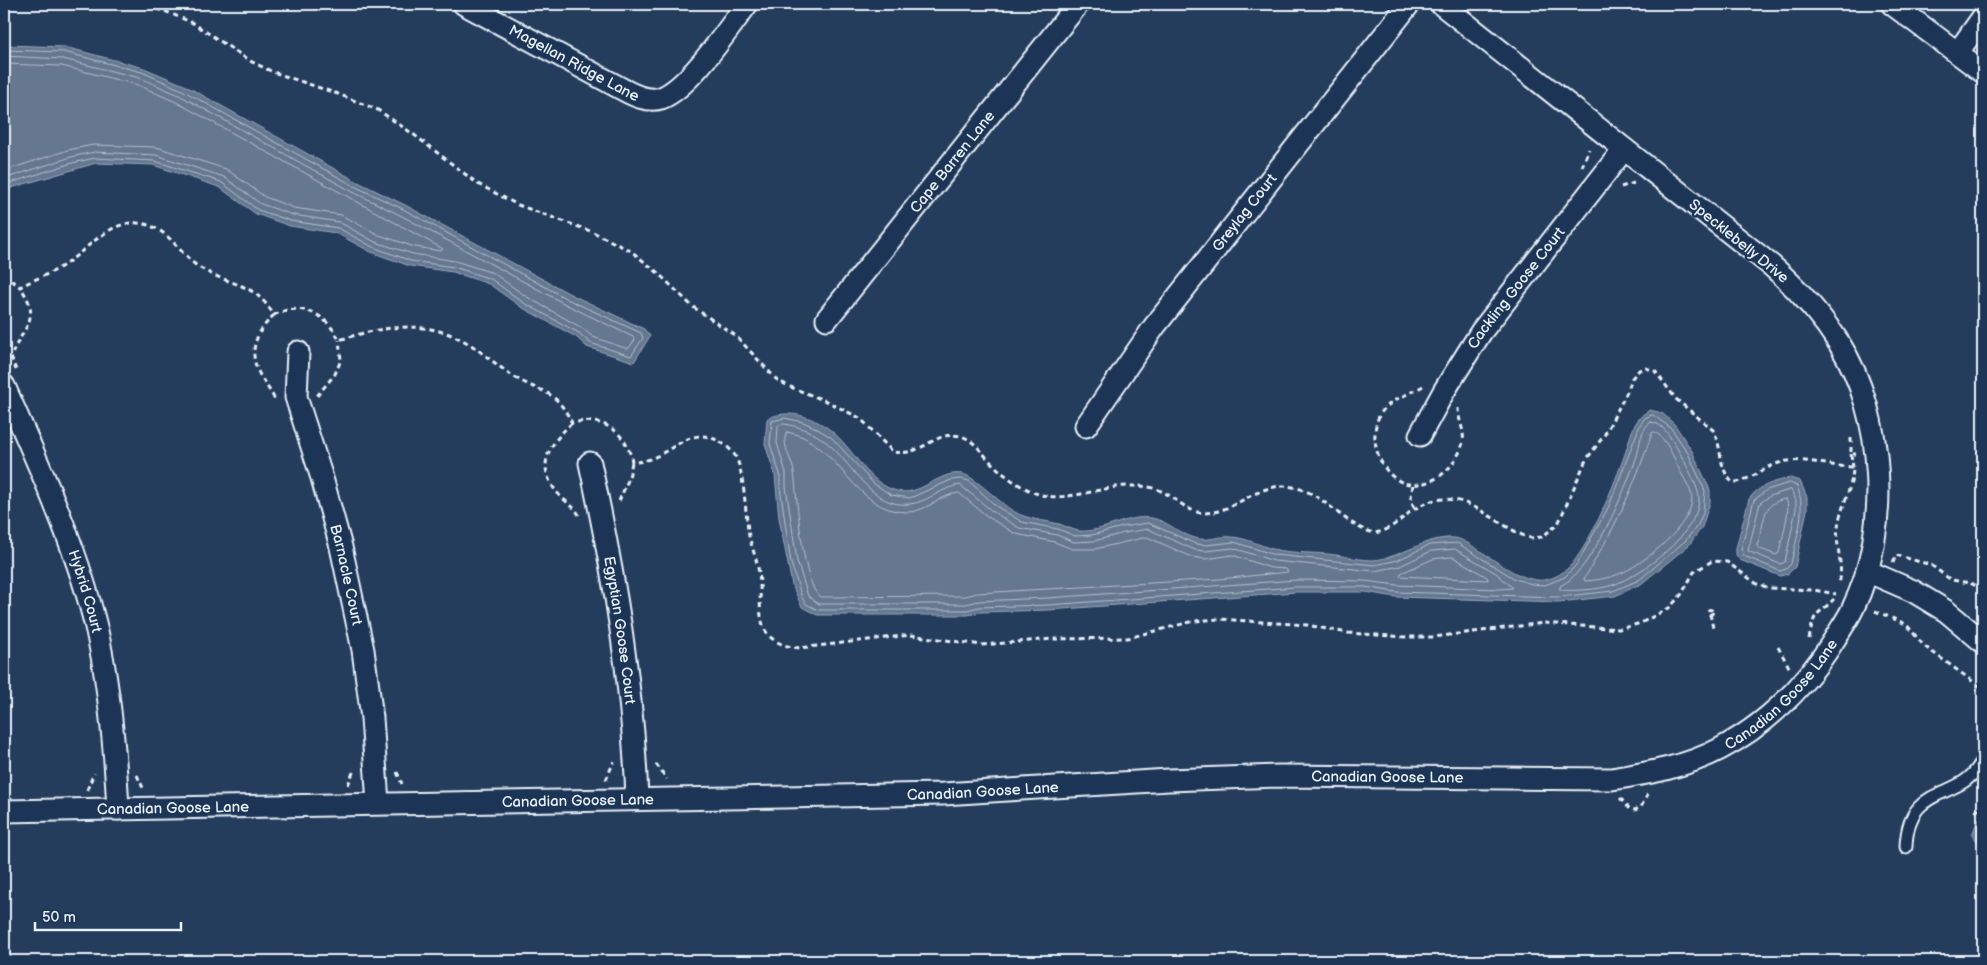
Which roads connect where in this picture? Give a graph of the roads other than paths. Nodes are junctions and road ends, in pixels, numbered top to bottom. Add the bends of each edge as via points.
1 (464, 4) edge
2 (747, 4) edge
3 (1078, 4) edge
4 (1408, 4) edge
5 (1441, 4) edge
6 (1892, 4) edge
7 (1983, 18) edge
8 (1958, 52) junction
9 (1983, 72) edge
10 (1624, 149) junction
11 (827, 319) dead end
12 (298, 352) dead end
13 (10, 379) edge
14 (1086, 426) dead end
15 (1420, 435) dead end
16 (590, 463) dead end
17 (1867, 572) junction
18 (1983, 642) edge
19 (1983, 758) edge
20 (637, 799) junction
21 (378, 803) junction
22 (118, 809) junction
23 (4, 811) edge
24 (1906, 847) dead end

1 - 2 street, Magellan Ridge Lane via 640,98 659,99 676,90 689,77
3 - 11 street, Cape Barren Lane
4 - 14 street, Greylag Court via 1159,320
5 - 10 street, Specklebelly Drive
6 - 8 street
7 - 8 street
8 - 9 street
10 - 15 street, Cackling Goose Court via 1481,332
10 - 17 street, Specklebelly Drive via 1798,289 1839,344 1866,405 1878,472 1875,531
12 - 21 street, Barnacle Court via 296,397 325,487 358,623 368,682
13 - 22 street, Hybrid Court via 70,541 90,607 109,700
16 - 20 street, Egyptian Goose Court via 615,582 633,720
17 - 18 street via 1914,591 1946,611
17 - 20 street, Canadian Goose Lane via 1853,608 1817,668 1767,718 1719,750 1659,772 1612,779 1279,776 943,794
19 - 24 lane via 1968,780 1960,786 1934,794 1918,808 1908,826
20 - 21 street, Canadian Goose Lane
21 - 22 street, Canadian Goose Lane
22 - 23 street, Canadian Goose Lane

